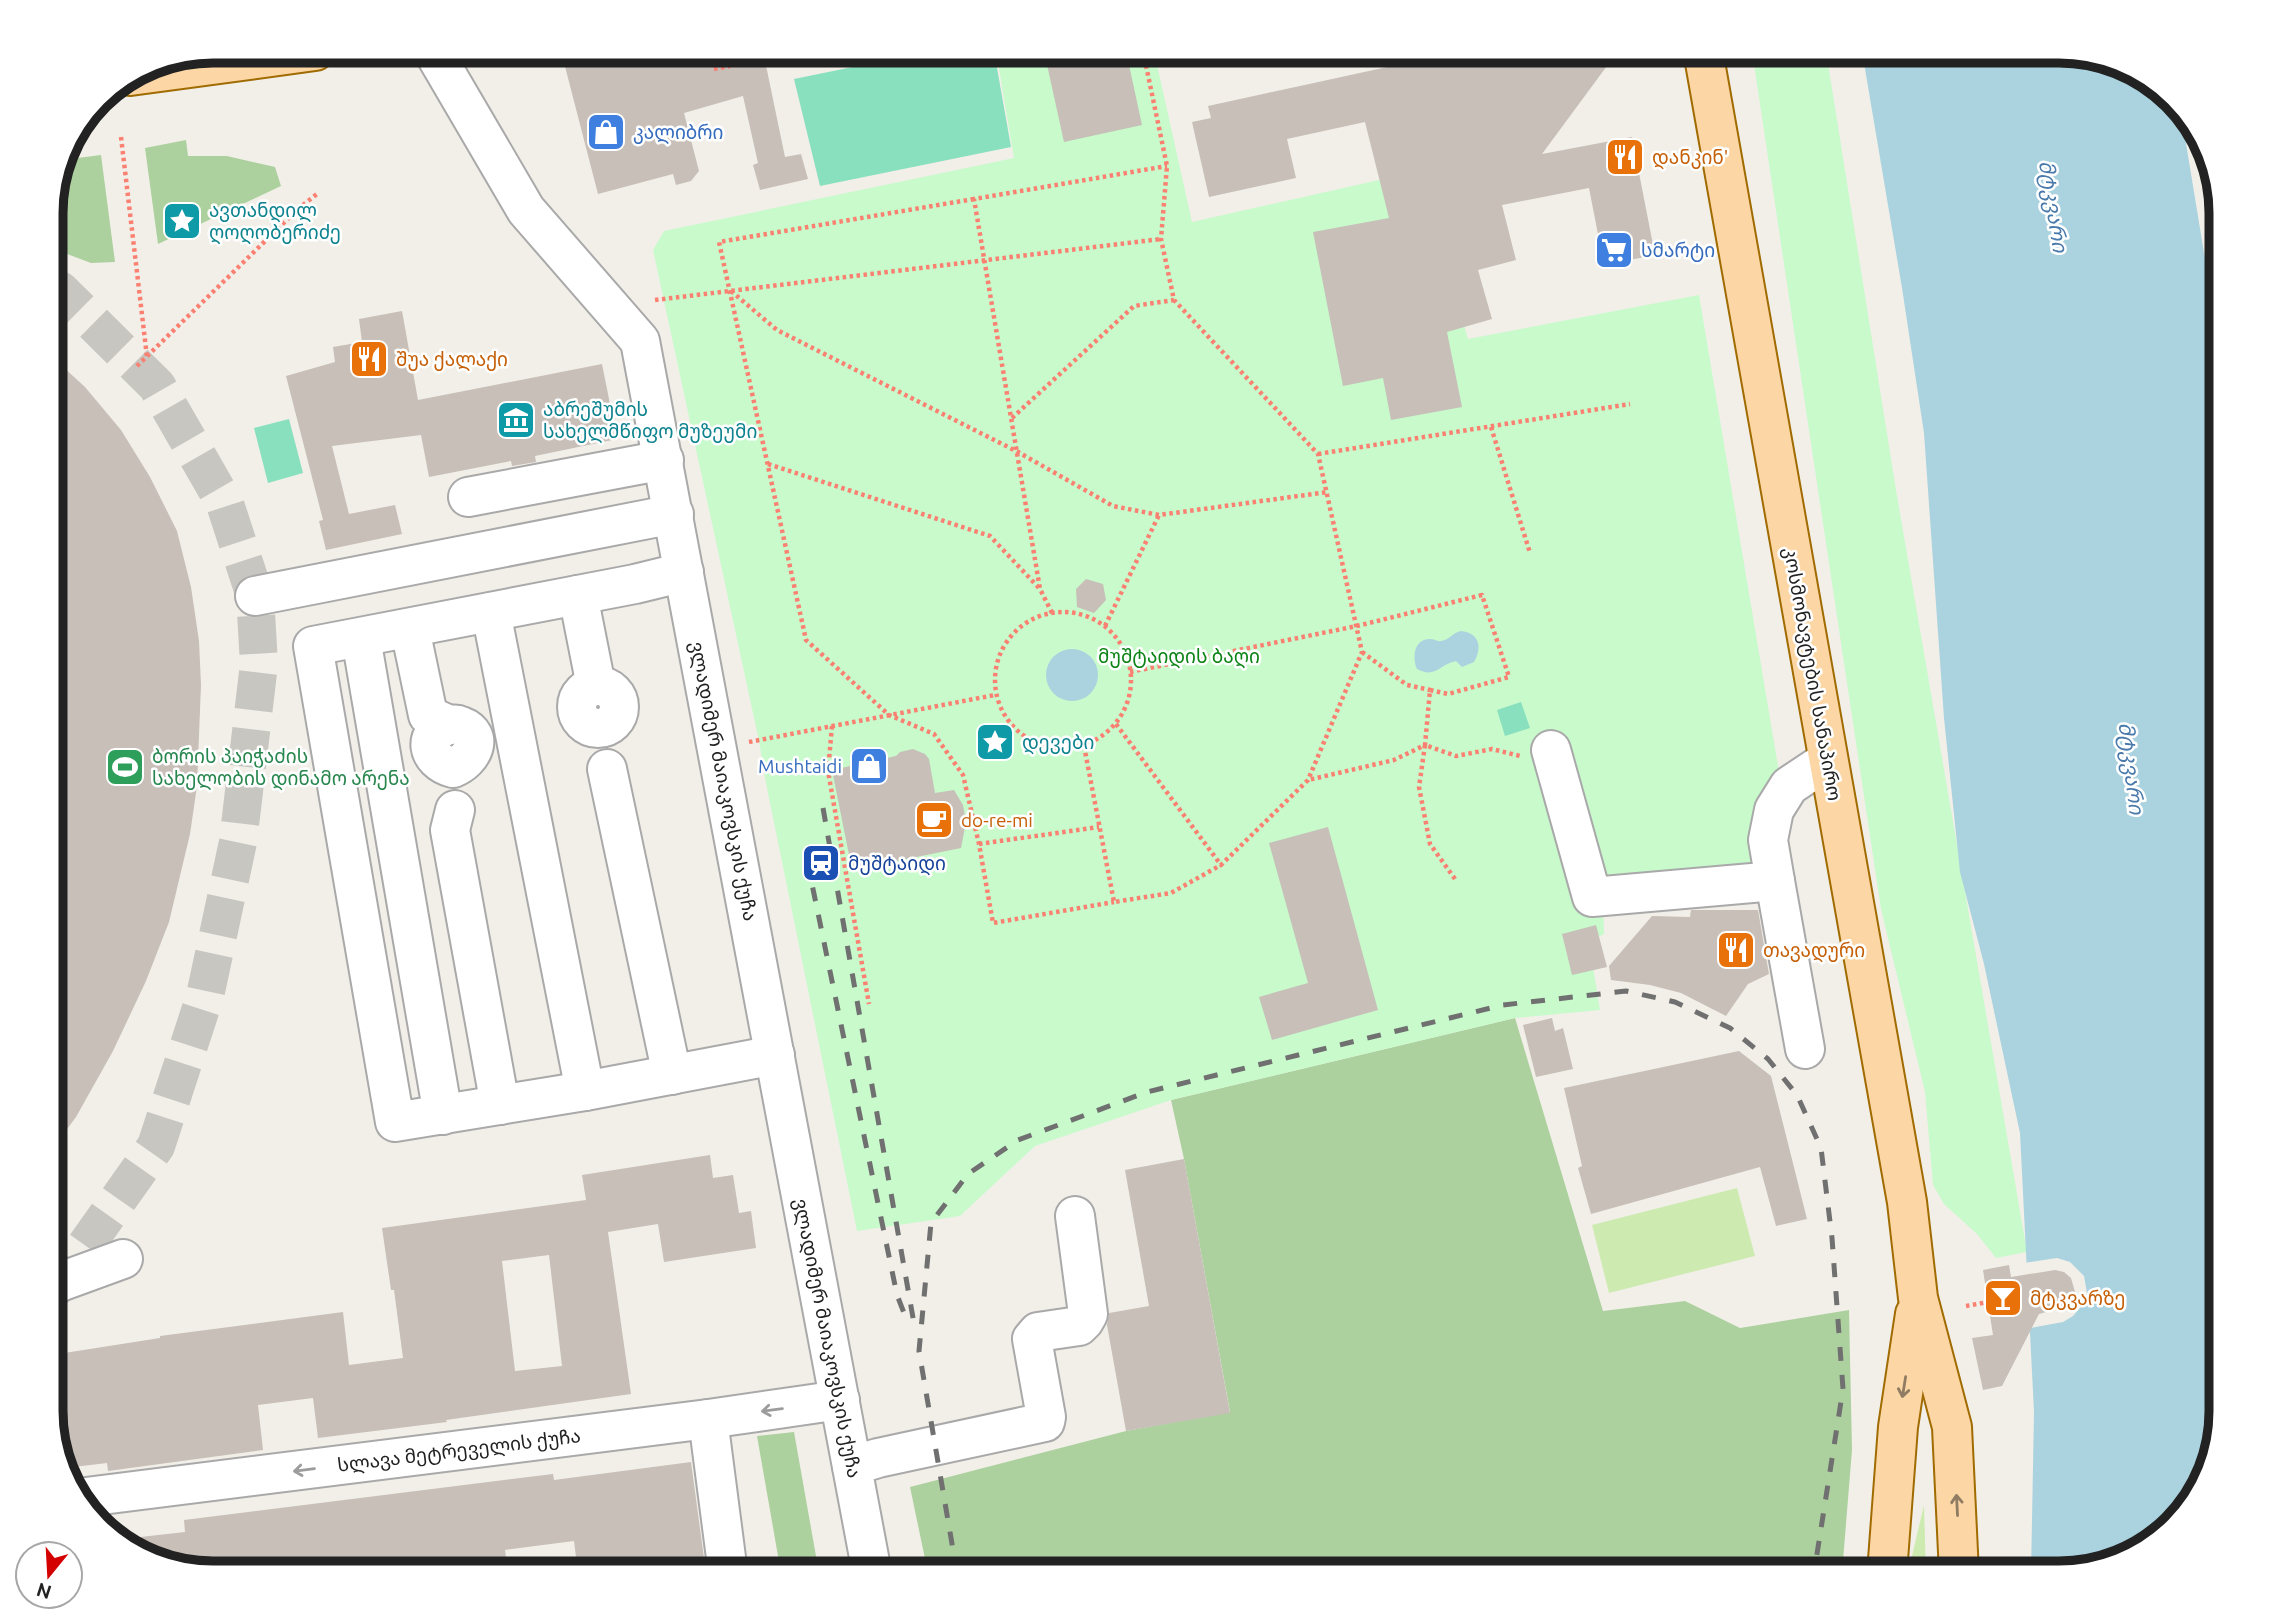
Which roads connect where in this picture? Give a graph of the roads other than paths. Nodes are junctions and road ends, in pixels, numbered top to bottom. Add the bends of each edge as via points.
1 (226, 63) edge
2 (440, 63) edge
3 (1705, 63) edge
4 (163, 72) edge
5 (664, 460) junction
6 (467, 497) dead end
7 (674, 514) junction
8 (684, 572) junction
9 (578, 595) junction
10 (254, 596) dead end
11 (491, 612) junction
12 (410, 629) junction
13 (1551, 750) road end
14 (1828, 760) junction
15 (1775, 881) junction
16 (1805, 1049) dead end
17 (775, 1055) junction
18 (672, 1074) junction
19 (585, 1091) junction
20 (500, 1104) junction
21 (1075, 1216) dead end
22 (123, 1259) dead end
23 (63, 1281) edge
24 (1918, 1298) junction
25 (840, 1400) junction
26 (708, 1419) junction
27 (852, 1466) junction
28 (90, 1497) edge
29 (726, 1561) edge
30 (870, 1561) edge
31 (1888, 1561) edge
32 (1958, 1561) edge

1 - 4 main road
2 - 5 street, ვლადიმერ მაიაკოვსკის ქუჩა via 526,210 640,341
3 - 14 main road, კოსმონავტების სანაპირო
5 - 6 street
5 - 7 street, ვლადიმერ მაიაკოვსკის ქუჩა
7 - 8 street, ვლადიმერ მაიაკოვსკის ქუჩა
7 - 10 street
8 - 9 street
8 - 17 street, ვლადიმერ მაიაკოვსკის ქუჩა
9 - 11 street
9 - 18 street via 596,686 580,696 578,714 592,727 601,728 586,738 584,756 589,764 607,769
11 - 12 street
11 - 19 street
12 - 20 street via 428,715 450,725 441,727 431,743 437,761 453,768 435,777 433,796 438,804 455,810 450,830
12 - 20 street via 313,646 395,1122
13 - 15 street via 1592,897
14 - 15 street via 1789,786 1774,810 1768,839
14 - 24 main road, კოსმონავტების სანაპირო via 1907,1202
15 - 16 street
17 - 18 street
17 - 25 street, ვლადიმერ მაიაკოვსკის ქუჩა
18 - 19 street
19 - 20 street
21 - 27 street via 1088,1314 1079,1326 1038,1332 1032,1339 1045,1422
22 - 23 street
24 -> 31 main road, კოსმონავტების სანაპირო via 1898,1427
32 -> 24 main road, კოსმონავტების სანაპირო via 1952,1427
25 -> 26 street, სლავა მეტრეველის ქუჩა
25 - 27 street, ვლადიმერ მაიაკოვსკის ქუჩა
26 -> 28 street, სლავა მეტრეველის ქუჩა
26 - 29 street
27 - 30 street, ვლადიმერ მაიაკოვსკის ქუჩა

